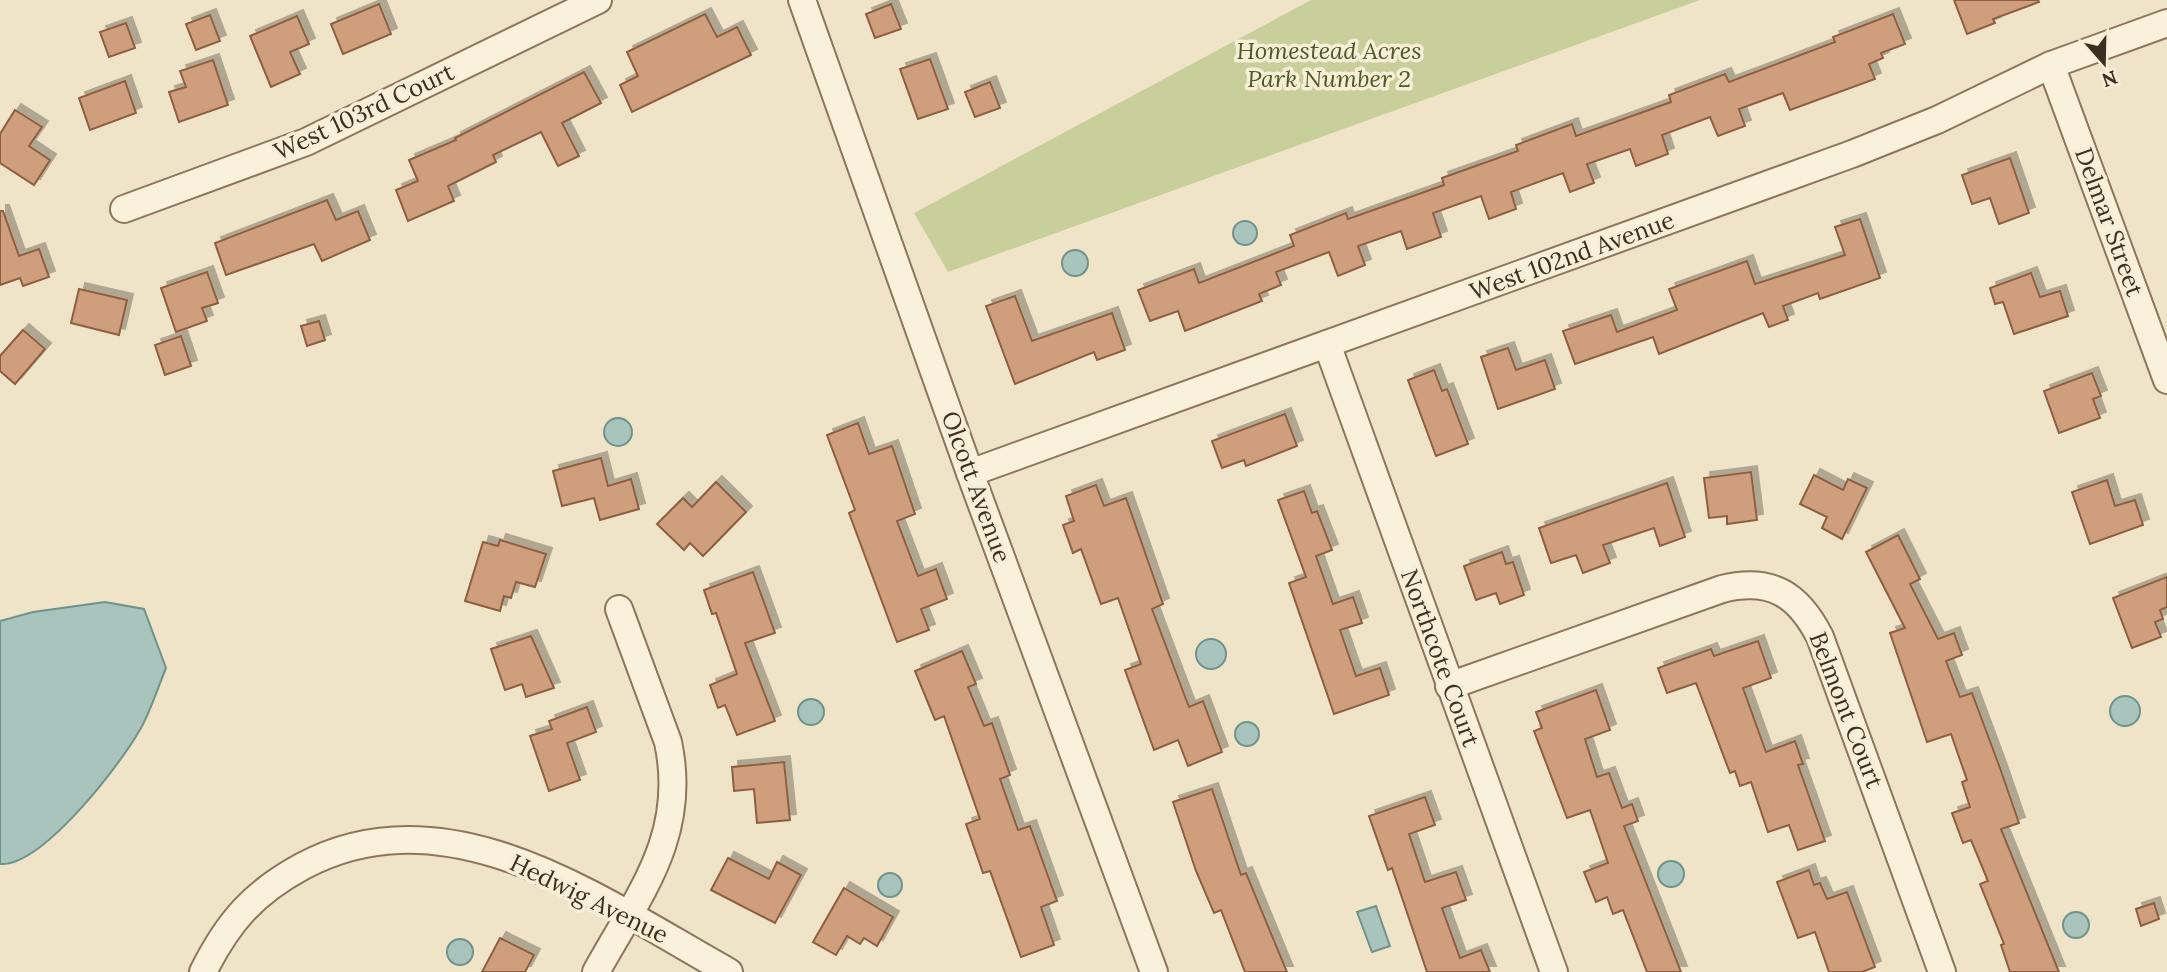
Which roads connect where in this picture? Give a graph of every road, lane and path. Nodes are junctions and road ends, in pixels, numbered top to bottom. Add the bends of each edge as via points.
1 (598, 0) edge
2 (802, 0) edge
3 (2167, 23) edge
4 (2051, 65) junction
5 (124, 209) dead end
6 (1327, 344) junction
7 (2167, 380) edge
8 (970, 474) junction
9 (619, 608) dead end
10 (1449, 686) junction
11 (627, 915) junction
12 (1149, 970) edge
13 (203, 972) edge
14 (596, 972) edge
15 (729, 972) edge
16 (1554, 972) edge
17 (1942, 972) edge

1 - 5 street, West 103rd Court via 306,142
2 - 8 street, Olcott Avenue
3 - 4 street, West 102nd Avenue
4 - 6 street, West 102nd Avenue via 1880,144
4 - 7 street, Delmar Street
6 - 8 street, West 102nd Avenue
6 - 10 street, Northcote Court
8 - 12 street, Olcott Avenue
9 - 11 street via 668,742 674,782 665,843
10 - 16 street, Northcote Court
10 - 17 street, Belmont Court via 1722,589 1742,584 1789,595 1808,614 1820,637
11 - 13 street, Hedwig Avenue via 550,874 484,851 426,839 373,841 336,850 276,882 230,923
11 - 14 street
11 - 15 street, Hedwig Avenue

